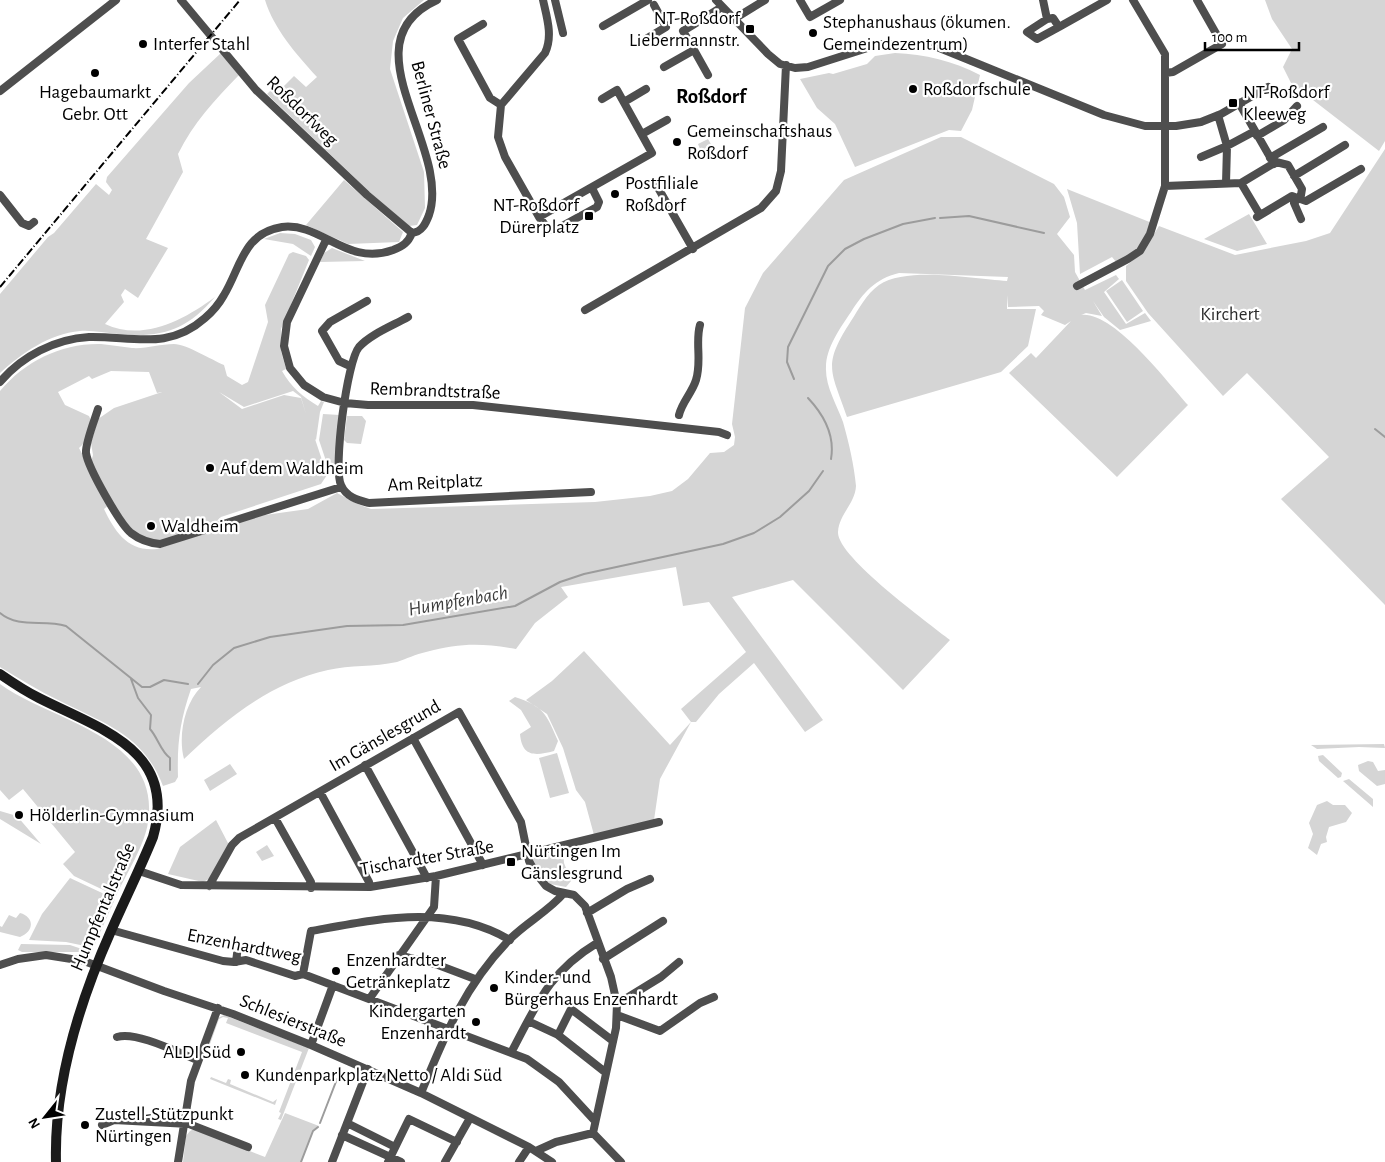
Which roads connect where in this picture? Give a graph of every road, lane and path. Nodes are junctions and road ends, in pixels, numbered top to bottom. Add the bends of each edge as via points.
1 (116, 0) edge
2 (181, 0) edge
3 (437, 0) edge
4 (543, 0) edge
5 (662, 0) edge
6 (716, 0) edge
7 (765, 0) edge
8 (800, 0) edge
9 (840, 0) edge
10 (1043, 0) edge
11 (1107, 0) edge
12 (1133, 0) edge
13 (1198, 0) edge
14 (557, 1) edge
15 (651, 4) edge
16 (722, 7) junction
17 (1047, 18) junction
18 (734, 19) junction
19 (483, 24) dead end
20 (603, 26) dead end
21 (1059, 27) junction
22 (563, 33) dead end
23 (646, 39) dead end
24 (694, 50) junction
25 (786, 65) junction
26 (664, 67) dead end
27 (1165, 73) junction
28 (708, 75) dead end
29 (1268, 87) dead end
30 (646, 89) dead end
31 (0, 91) edge
32 (602, 99) dead end
33 (624, 102) junction
34 (1239, 104) junction
35 (501, 105) junction
36 (1297, 106) dead end
37 (1218, 115) junction
38 (667, 120) dead end
39 (1165, 126) junction
40 (1323, 127) dead end
41 (1256, 133) junction
42 (642, 134) junction
43 (1345, 145) dead end
44 (1227, 146) junction
45 (1201, 157) dead end
46 (1272, 161) junction
47 (1361, 169) dead end
48 (1294, 176) junction
49 (1226, 183) junction
50 (1241, 183) junction
51 (657, 186) dead end
52 (1165, 186) junction
53 (592, 188) junction
54 (0, 195) edge
55 (1298, 199) junction
56 (539, 218) junction
57 (1301, 219) dead end
58 (34, 222) dead end
59 (412, 233) junction
60 (326, 240) junction
61 (693, 249) junction
62 (1077, 286) dead end
63 (367, 301) dead end
64 (585, 310) dead end
65 (408, 317) dead end
66 (700, 325) dead end
67 (350, 366) junction
68 (0, 382) edge
69 (345, 403) junction
70 (98, 409) dead end
71 (679, 415) dead end
72 (727, 435) dead end
73 (341, 487) junction
74 (591, 492) dead end
75 (0, 674) edge
76 (413, 738) junction
77 (366, 765) junction
78 (320, 792) junction
79 (275, 818) junction
80 (659, 822) dead end
81 (528, 854) junction
82 (483, 865) junction
83 (139, 871) junction
84 (436, 876) junction
85 (427, 878) junction
86 (650, 879) dead end
87 (209, 886) junction
88 (370, 887) junction
89 (311, 888) junction
90 (564, 893) junction
91 (587, 913) junction
92 (429, 917) junction
93 (663, 921) dead end
94 (111, 930) junction
95 (510, 940) junction
96 (597, 943) junction
97 (238, 946) dead end
98 (398, 955) junction
99 (603, 959) junction
100 (236, 962) junction
101 (679, 962) dead end
102 (0, 965) edge
103 (96, 966) junction
104 (303, 974) junction
105 (475, 979) junction
106 (333, 985) junction
107 (714, 997) dead end
108 (370, 998) junction
109 (617, 1004) junction
110 (218, 1008) junction
111 (617, 1015) junction
112 (528, 1021) junction
113 (447, 1028) junction
114 (558, 1035) junction
115 (117, 1037) dead end
116 (613, 1041) junction
117 (311, 1045) junction
118 (512, 1052) junction
119 (197, 1060) junction
120 (368, 1069) junction
121 (605, 1072) junction
122 (63, 1087) junction
123 (421, 1093) junction
124 (470, 1118) junction
125 (595, 1121) junction
126 (347, 1123) junction
127 (183, 1124) junction
128 (102, 1125) dead end
129 (593, 1133) junction
130 (342, 1135) junction
131 (371, 1136) junction
132 (456, 1142) junction
133 (367, 1146) junction
134 (248, 1147) dead end
135 (395, 1147) junction
136 (533, 1149) junction
137 (389, 1159) edge
138 (56, 1162) edge
139 (63, 1162) edge
140 (178, 1162) edge
141 (332, 1162) edge
142 (401, 1162) edge
143 (446, 1162) edge
144 (519, 1162) edge
145 (552, 1162) edge
146 (621, 1162) edge

1 - 31 street
2 - 59 street, Roßdorfweg via 256,90
3 - 59 street, Berliner Straße via 415,14 403,31 399,44 400,75 433,186 427,220 419,231
4 - 35 street via 549,23 549,43 545,53
5 - 15 street
6 - 16 street
7 - 18 street
8 - 9 street via 810,17
10 - 17 street
11 - 21 street
12 - 27 street via 1165,54
13 - 27 street via 1222,44 1173,72
14 - 22 street
15 - 20 street
15 - 23 street via 666,27
16 - 18 street
16 - 24 street via 683,31
17 - 21 street via 1054,19
17 - 21 street via 1027,32 1037,39
18 - 25 street via 768,54
19 - 35 street via 458,39 490,98
24 - 26 street
24 - 28 street
25 - 39 street via 808,67 880,44 932,45 1118,120 1145,126
25 - 61 street via 781,171 776,191 761,208
27 - 39 street
29 - 34 street
30 - 33 street
32 - 33 street via 617,90
33 - 42 street
34 - 37 street
34 - 41 street
35 - 56 street via 498,124 500,147
36 - 41 street via 1284,120
37 - 39 street via 1201,122
37 - 44 street
38 - 42 street
39 - 52 street
40 - 46 street
41 - 44 street
41 - 46 street
42 - 53 street via 652,153
43 - 48 street
44 - 45 street
44 - 49 street
46 - 48 street via 1285,163
46 - 50 street
47 - 55 street via 1306,201
48 - 55 street via 1302,189
49 - 50 street
49 - 52 street
50 - 55 street via 1258,216 1292,196
51 - 61 street
52 - 62 street via 1150,234 1140,251
53 - 56 street
53 - 56 street via 599,200 598,206 567,224 551,230
54 - 58 street via 22,223 29,226
55 - 57 street via 1294,203
59 - 60 street, Berliner Straße via 407,244 381,254 364,254
60 - 68 street, Berliner Straße via 288,227 266,231 249,244 220,301 204,319 187,330 153,341 97,337 63,342 30,356
60 - 69 street, Rembrandtstraße via 287,322 284,346 290,368 304,385 323,397
61 - 64 street
63 - 67 street via 330,322 322,331 338,360
65 - 67 street via 369,338 359,347
66 - 71 street via 696,380
67 - 69 street
69 - 72 street, Rembrandtstraße via 474,405
69 - 73 street via 337,465
70 - 73 street via 86,452 92,468 123,524 130,532 150,543 160,544
73 - 74 street, Am Reitplatz via 348,495 369,503
75 - 83 street, Humpfentalstraße via 39,698 105,729 136,753 155,783 158,806 153,837
76 - 77 street, Im Gänslesgrund
76 - 81 street, Im Gänslesgrund via 459,712 521,822
76 - 82 street
77 - 78 street, Im Gänslesgrund
77 - 85 street
78 - 79 street, Im Gänslesgrund
78 - 88 street
79 - 87 street, Im Gänslesgrund via 232,845
79 - 89 street via 311,882
80 - 81 street, Tischardter Straße
81 - 82 street, Tischardter Straße
81 - 90 street via 540,879 555,891
82 - 84 street, Tischardter Straße
83 - 87 street, Tischardter Straße via 181,885
83 - 94 street, Humpfentalstraße
84 - 85 street, Tischardter Straße
84 - 92 street via 434,907
85 - 88 street, Tischardter Straße
86 - 91 street
87 - 89 street, Tischardter Straße
88 - 89 street, Tischardter Straße
90 - 91 street via 579,898
90 - 95 street
91 - 96 street
92 - 95 street via 479,925
92 - 98 street
92 - 104 street via 367,921 311,932
93 - 99 street
94 - 100 street, Enzenhardtweg
94 - 103 street, Humpfentalstraße
95 - 105 street
96 - 99 street
96 - 112 street via 554,977
97 - 100 street
98 - 105 street
98 - 108 street
99 - 109 street
100 - 104 street, Enzenhardtweg via 246,960 296,976
101 - 109 street
102 - 103 street, Schlesierstraße via 46,955 72,958
103 - 110 street, Schlesierstraße
103 - 122 street, Humpfentalstraße via 70,1041
104 - 106 street, Enzenhardtweg
105 - 113 street
106 - 108 street, Enzenhardtweg
106 - 117 street
107 - 111 street via 660,1031
108 - 113 street, Enzenhardtweg
109 - 111 street
110 - 117 street, Schlesierstraße
110 - 119 street
111 - 116 street
112 - 114 street
112 - 118 street
113 - 118 street, Enzenhardtweg
113 - 123 street
114 - 116 street via 571,1009
114 - 121 street
115 - 119 street via 126,1034
116 - 121 street
117 - 120 street, Schlesierstraße
118 - 125 street, Enzenhardtweg via 552,1076
119 - 127 street
120 - 123 street, Schlesierstraße
120 - 126 street
121 - 125 street
122 - 138 street
122 - 139 street
123 - 124 street, Schlesierstraße
124 - 132 street
124 - 136 street, Schlesierstraße
125 - 129 street
126 - 130 street
126 - 131 street
127 - 128 street via 114,1120
127 - 134 street via 197,1125
127 - 140 street
129 - 136 street
129 - 146 street
130 - 133 street
130 - 141 street
131 - 133 street
131 - 135 street
132 - 135 street via 409,1119
132 - 143 street
133 - 137 street
135 - 137 street
136 - 144 street
136 - 145 street, Schlesierstraße
137 - 142 street

